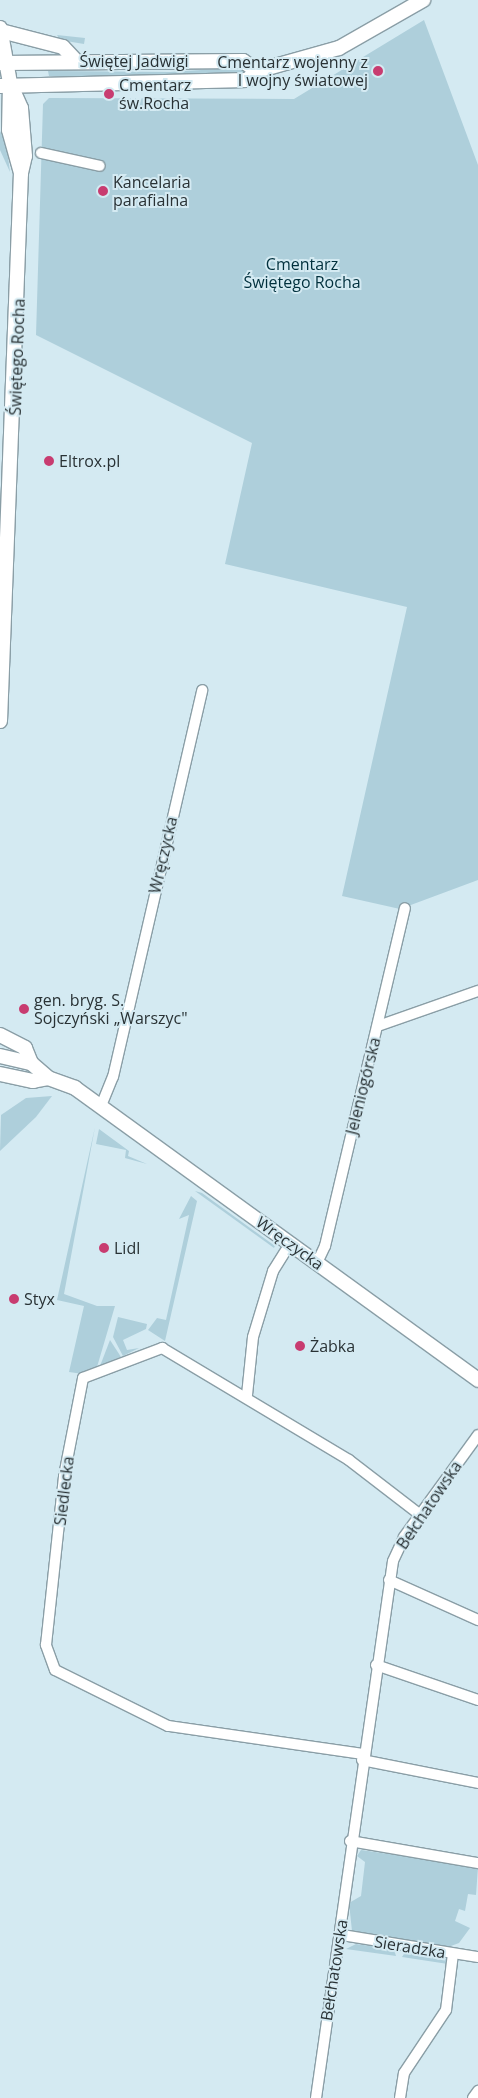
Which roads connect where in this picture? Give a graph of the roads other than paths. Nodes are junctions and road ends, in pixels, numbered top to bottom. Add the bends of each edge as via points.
1 (423, 0) edge
2 (0, 29) edge
3 (76, 61) junction
4 (4, 63) edge
5 (257, 71) junction
6 (5, 84) edge
7 (5, 127) edge
8 (41, 153) dead end
9 (100, 166) dead end
10 (20, 173) junction
11 (202, 690) dead end
12 (0, 721) edge
13 (405, 908) dead end
14 (478, 991) edge
15 (378, 1026) junction
16 (0, 1034) edge
17 (0, 1056) edge
18 (32, 1063) junction
19 (0, 1074) edge
20 (48, 1078) junction
21 (101, 1106) junction
22 (290, 1244) junction
23 (317, 1262) junction
24 (478, 1380) edge
25 (248, 1395) junction
26 (478, 1435) edge
27 (419, 1514) junction
28 (389, 1580) junction
29 (478, 1620) edge
30 (376, 1665) junction
31 (478, 1700) edge
32 (363, 1757) junction
33 (478, 1784) edge
34 (350, 1841) junction
35 (478, 1863) edge
36 (342, 1935) junction
37 (453, 1954) junction
38 (478, 1957) edge
39 (478, 2090) edge
40 (316, 2098) edge
41 (400, 2098) edge
42 (473, 2098) edge

1 - 5 main road, Świętej Jadwigi via 332,51
2 - 3 main road via 63,47
2 - 4 main road, Świętego Rocha
3 - 4 main road, Świętej Jadwigi
3 - 5 main road, Świętej Jadwigi via 243,61
4 - 6 main road, Świętego Rocha
5 - 6 main road, Świętej Jadwigi via 247,80 226,83
6 - 7 main road, Świętego Rocha
6 - 10 main road, Świętego Rocha via 23,118 25,156
7 - 10 main road, Świętego Rocha
8 - 9 street
10 - 12 main road, Świętego Rocha
11 - 21 street, Wręczycka via 113,1077
13 - 15 street, Jeleniogórska
14 - 15 street
15 - 23 street, Jeleniogórska
16 - 18 main road via 25,1048
17 - 18 main road
18 - 20 main road, Wręczycka
19 - 20 main road, Wręczycka via 33,1081
20 - 21 main road, Wręczycka via 75,1088
21 - 22 main road, Wręczycka
22 - 23 main road, Wręczycka
22 - 25 street via 273,1271 253,1337
23 - 24 main road, Wręczycka
25 - 27 street, Siedlecka via 350,1460
25 - 32 street, Siedlecka via 162,1348 83,1378 64,1476 48,1659 55,1670 168,1726
26 - 27 street, Bełchatowska
27 - 28 street, Bełchatowska via 398,1550
28 - 29 street
28 - 30 street, Bełchatowska
30 - 31 street
30 - 32 street, Bełchatowska
32 - 33 street
32 - 34 street, Bełchatowska
34 - 35 street
34 - 36 street, Bełchatowska
36 - 37 street, Sieradzka
36 - 40 street, Bełchatowska via 331,1977
37 - 38 street, Sieradzka
37 - 41 street via 446,2010 404,2073
39 - 42 street

